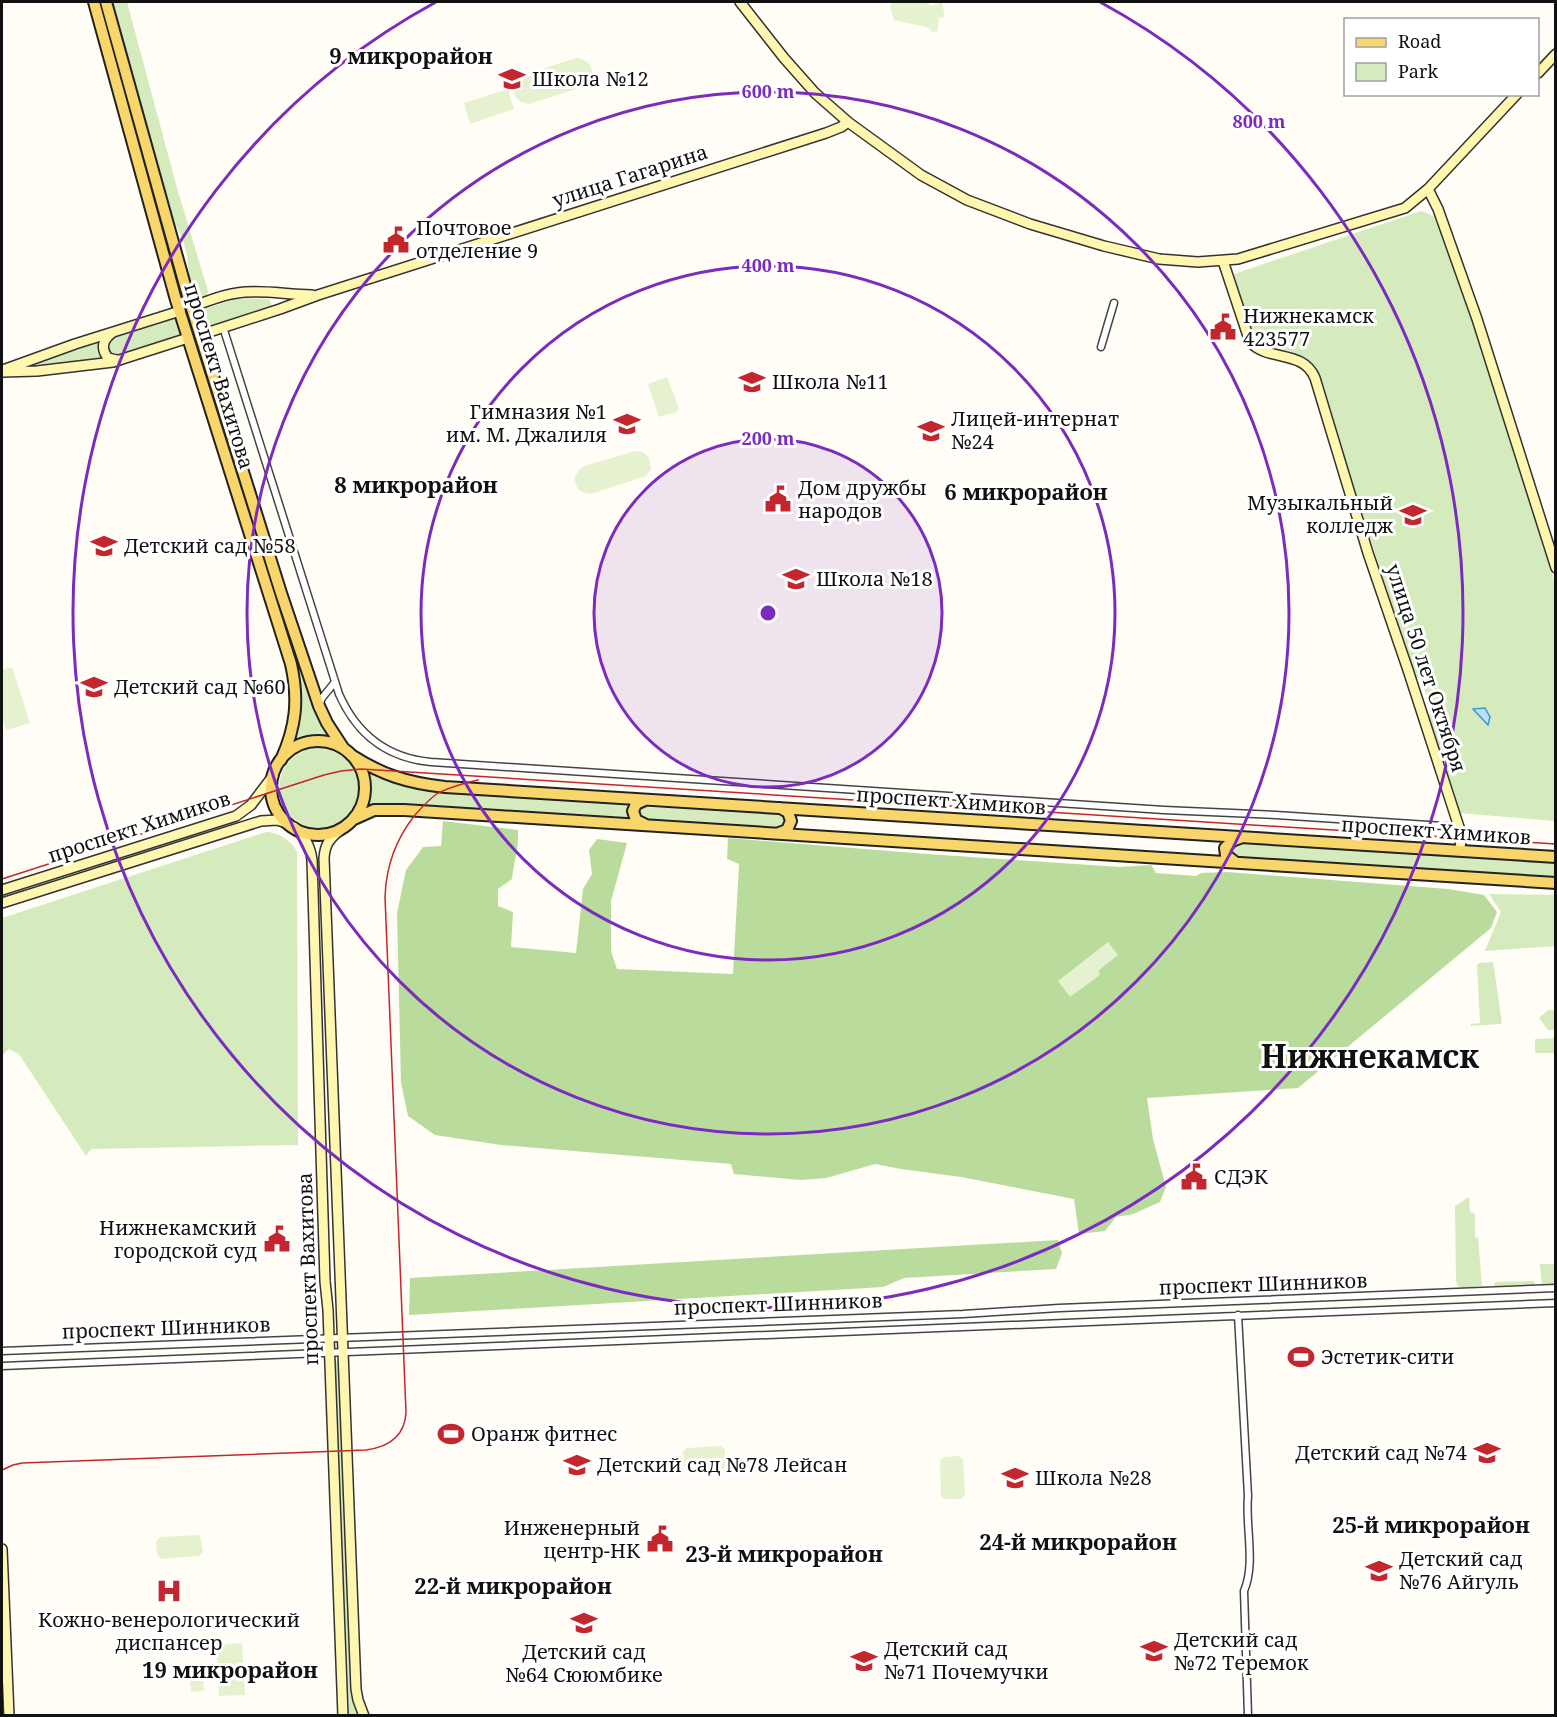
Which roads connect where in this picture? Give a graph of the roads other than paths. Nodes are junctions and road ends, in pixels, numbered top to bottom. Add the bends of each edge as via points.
1 (94, 2) edge
2 (106, 2) edge
3 (740, 2) edge
4 (1554, 57) edge
5 (1539, 72) edge
6 (1515, 96) edge
7 (848, 122) junction
8 (1428, 189) junction
9 (1222, 261) junction
10 (260, 292) junction
11 (318, 295) junction
12 (1114, 303) dead end
13 (191, 307) junction
14 (180, 311) junction
15 (268, 313) junction
16 (223, 327) junction
17 (114, 332) junction
18 (200, 334) junction
19 (188, 338) junction
20 (1101, 347) dead end
21 (123, 359) junction
22 (2, 371) edge
23 (1556, 568) edge
24 (335, 682) junction
25 (319, 706) junction
26 (348, 752) junction
27 (281, 760) junction
28 (273, 776) junction
29 (645, 800) junction
30 (780, 808) junction
31 (354, 819) junction
32 (291, 825) junction
33 (649, 826) junction
34 (1459, 827) junction
35 (339, 831) junction
36 (776, 834) junction
37 (1243, 837) junction
38 (1460, 850) junction
39 (1556, 857) edge
40 (1240, 864) junction
41 (1556, 883) edge
42 (2, 890) edge
43 (2, 903) edge
44 (1556, 1288) edge
45 (1556, 1303) edge
46 (1238, 1315) junction
47 (475, 1333) junction
48 (343, 1338) junction
49 (329, 1339) junction
50 (207, 1343) junction
51 (476, 1346) junction
52 (2, 1351) edge
53 (329, 1352) junction
54 (344, 1352) junction
55 (207, 1357) junction
56 (2, 1366) edge
57 (2, 1549) edge
58 (9, 1716) edge
59 (343, 1716) edge
60 (364, 1716) edge
61 (1248, 1716) edge

1 - 14 main road, проспект Вахитова
2 - 13 main road, проспект Вахитова
3 - 7 main road via 815,93
4 - 5 main road
6 - 8 main road
7 - 9 main road via 943,188 1030,225 1140,255
7 - 11 main road, улица Гагарина via 826,133
8 - 9 main road via 1394,212
8 - 23 main road via 1477,319
9 - 34 main road, улица 50 лет Октября via 1253,346 1307,365 1313,373
10 - 11 main road, улица Гагарина
10 - 13 main road, улица Гагарина via 231,294
10 - 15 main road via 275,304
11 - 15 main road, улица Гагарина
12 - 20 street
13 - 14 main road, улица Гагарина
13 - 18 main road, проспект Вахитова
14 - 17 main road, улица Гагарина
14 - 19 main road, проспект Вахитова
15 - 16 main road, улица Гагарина
16 - 18 main road, улица Гагарина
16 - 24 street
17 - 21 main road via 105,340 104,351 111,359
17 - 22 main road, улица Гагарина
18 - 19 main road, улица Гагарина
18 - 25 main road, проспект Вахитова
19 - 21 main road, улица Гагарина
19 - 27 main road, проспект Вахитова via 294,679 295,719
21 - 22 main road, улица Гагарина via 37,371
24 - 25 street
24 - 34 street via 344,705 365,734 390,751 419,761
25 - 26 main road, проспект Вахитова
26 - 27 main road, проспект Вахитова via 332,743 308,742 298,745
26 - 29 main road, проспект Химиков via 387,775 426,785
26 - 31 main road, проспект Вахитова via 361,769 365,787
27 - 28 main road, проспект Вахитова
28 - 32 main road, проспект Вахитова via 273,799 279,814
28 - 42 main road, проспект Химиков via 252,805 236,816
29 - 30 main road, проспект Химиков
29 - 33 main road via 636,804 633,813 638,821
30 - 36 main road via 788,812 791,821 787,830
30 - 37 main road, проспект Химиков
31 - 33 main road via 384,809
31 - 35 main road, проспект Вахитова
32 - 35 main road via 315,835
32 - 43 main road, проспект Химиков via 277,820 261,821
32 - 49 main road, проспект Вахитова via 306,839 312,860
33 - 36 main road
34 - 38 main road, улица 50 лет Октября
35 - 48 main road, проспект Вахитова via 326,845 324,858
36 - 40 main road
37 - 38 main road, проспект Химиков
37 - 40 main road via 1225,848 1226,855
38 - 39 main road, проспект Химиков
40 - 41 main road
44 - 47 street, проспект Шинников
45 - 46 street, проспект Шинников
46 - 51 street, проспект Шинников
46 - 61 street via 1248,1496 1249,1568 1244,1591
47 - 48 street, проспект Шинников
47 - 51 street
48 - 49 street, проспект Шинников
48 - 54 main road, проспект Вахитова
49 - 50 street, проспект Шинников
49 - 53 main road, проспект Вахитова
50 - 52 street, проспект Шинников
50 - 55 street
51 - 54 street, проспект Шинников
53 - 54 street, проспект Шинников
53 - 55 street, проспект Шинников
53 - 59 main road, проспект Вахитова
54 - 60 main road, проспект Вахитова via 356,1689
55 - 56 street, проспект Шинников
57 - 58 main road

